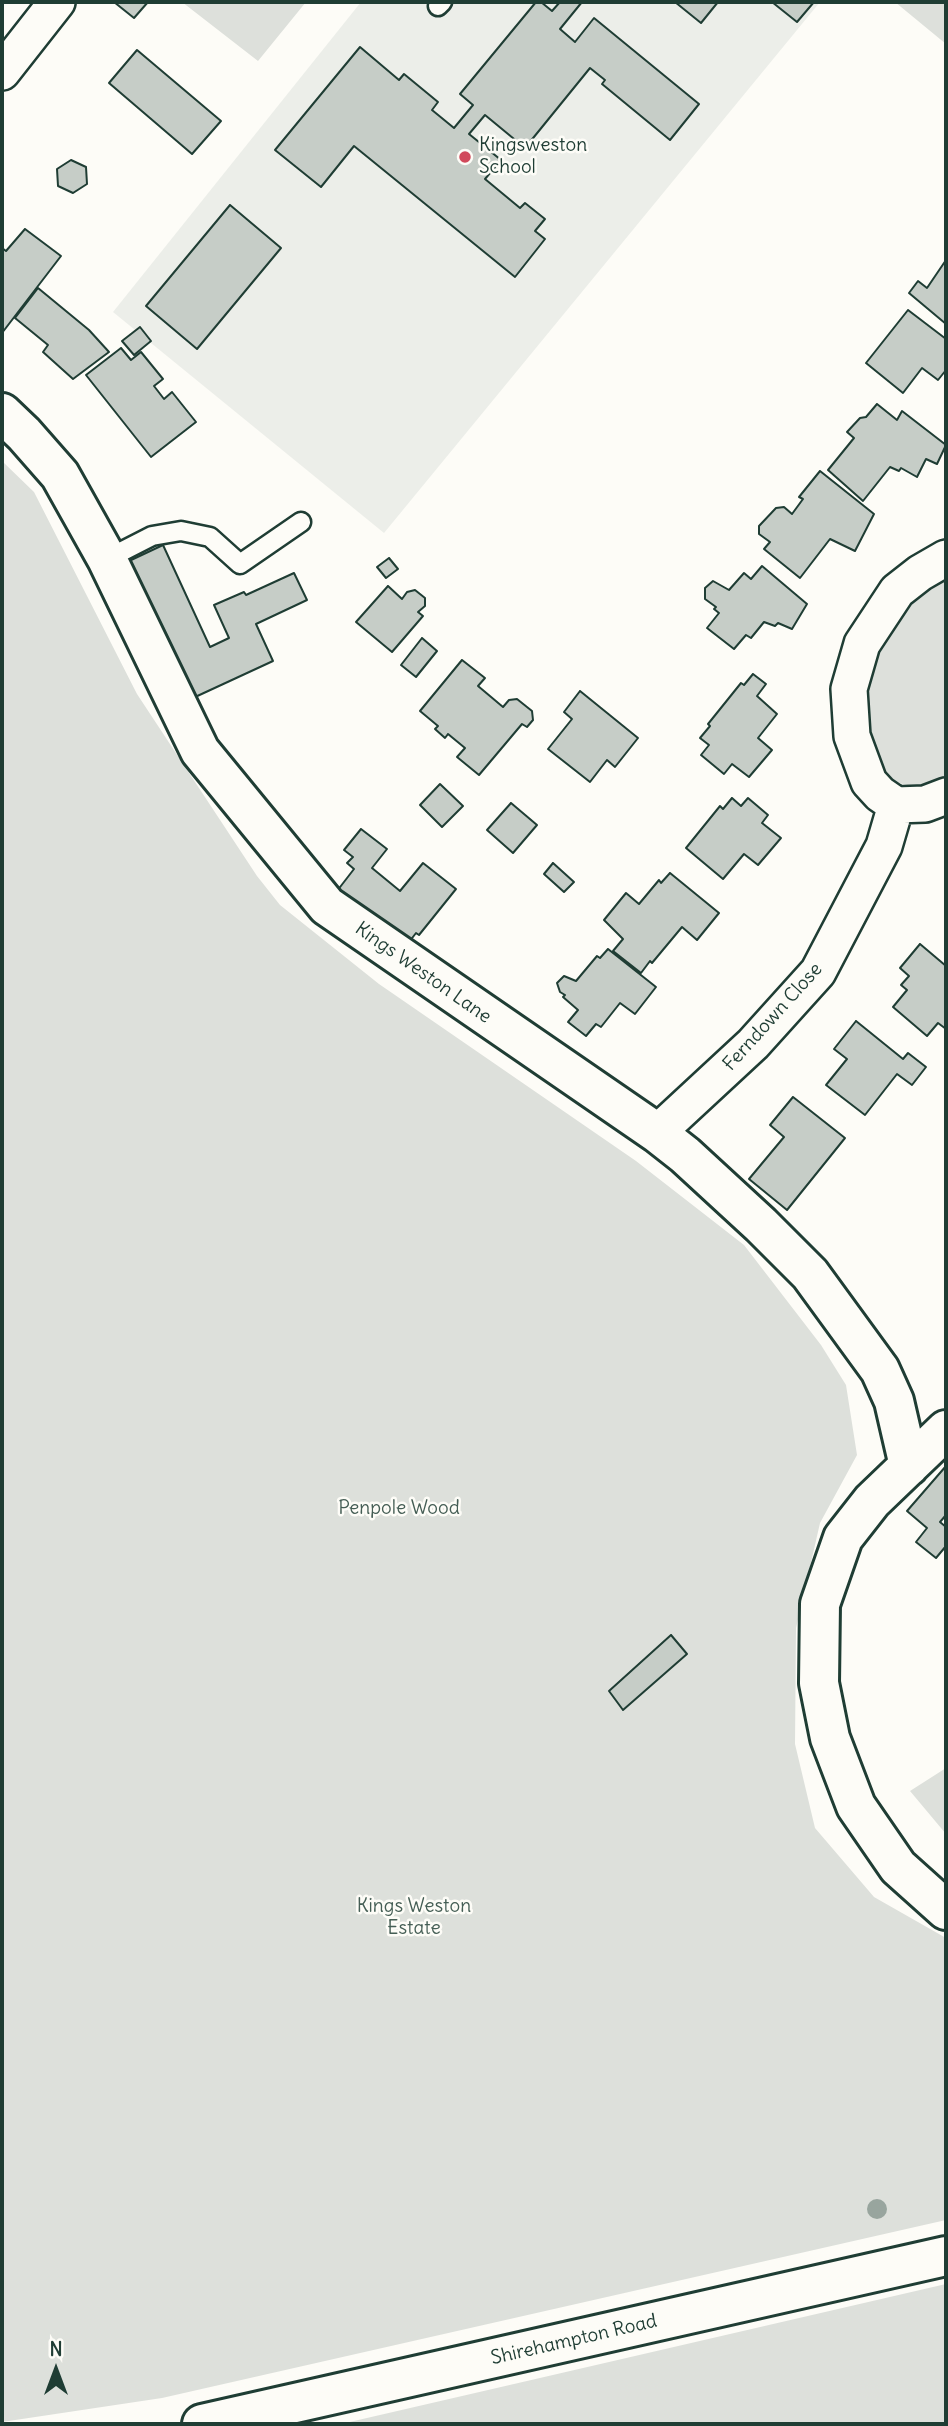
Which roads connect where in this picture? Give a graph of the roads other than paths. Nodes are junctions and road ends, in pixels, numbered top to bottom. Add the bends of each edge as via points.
1 (57, 2) edge
2 (2, 72) edge
3 (2, 413) edge
4 (301, 522) dead end
5 (946, 558) edge
6 (107, 559) junction
7 (946, 796) edge
8 (896, 805) junction
9 (657, 1133) junction
10 (946, 1430) edge
11 (909, 1466) junction
12 (946, 1910) edge
13 (946, 2256) edge
14 (202, 2424) edge

1 - 2 street
3 - 6 street, Kings Weston Lane via 60,475
4 - 6 lane via 240,564 210,537 181,531 152,536
5 - 8 street via 897,591 862,644 849,689 852,736 864,771 880,794
6 - 9 street, Kings Weston Lane via 200,751 327,906
7 - 8 street via 925,804
8 - 9 street, Ferndown Close via 884,846 818,972 753,1044
9 - 11 street, Kings Weston Lane via 800,1264 850,1325 894,1401
10 - 11 street
11 - 12 street via 872,1500 843,1538 820,1604 818,1683 830,1738 856,1807 898,1867
13 - 14 street, Shirehampton Road

